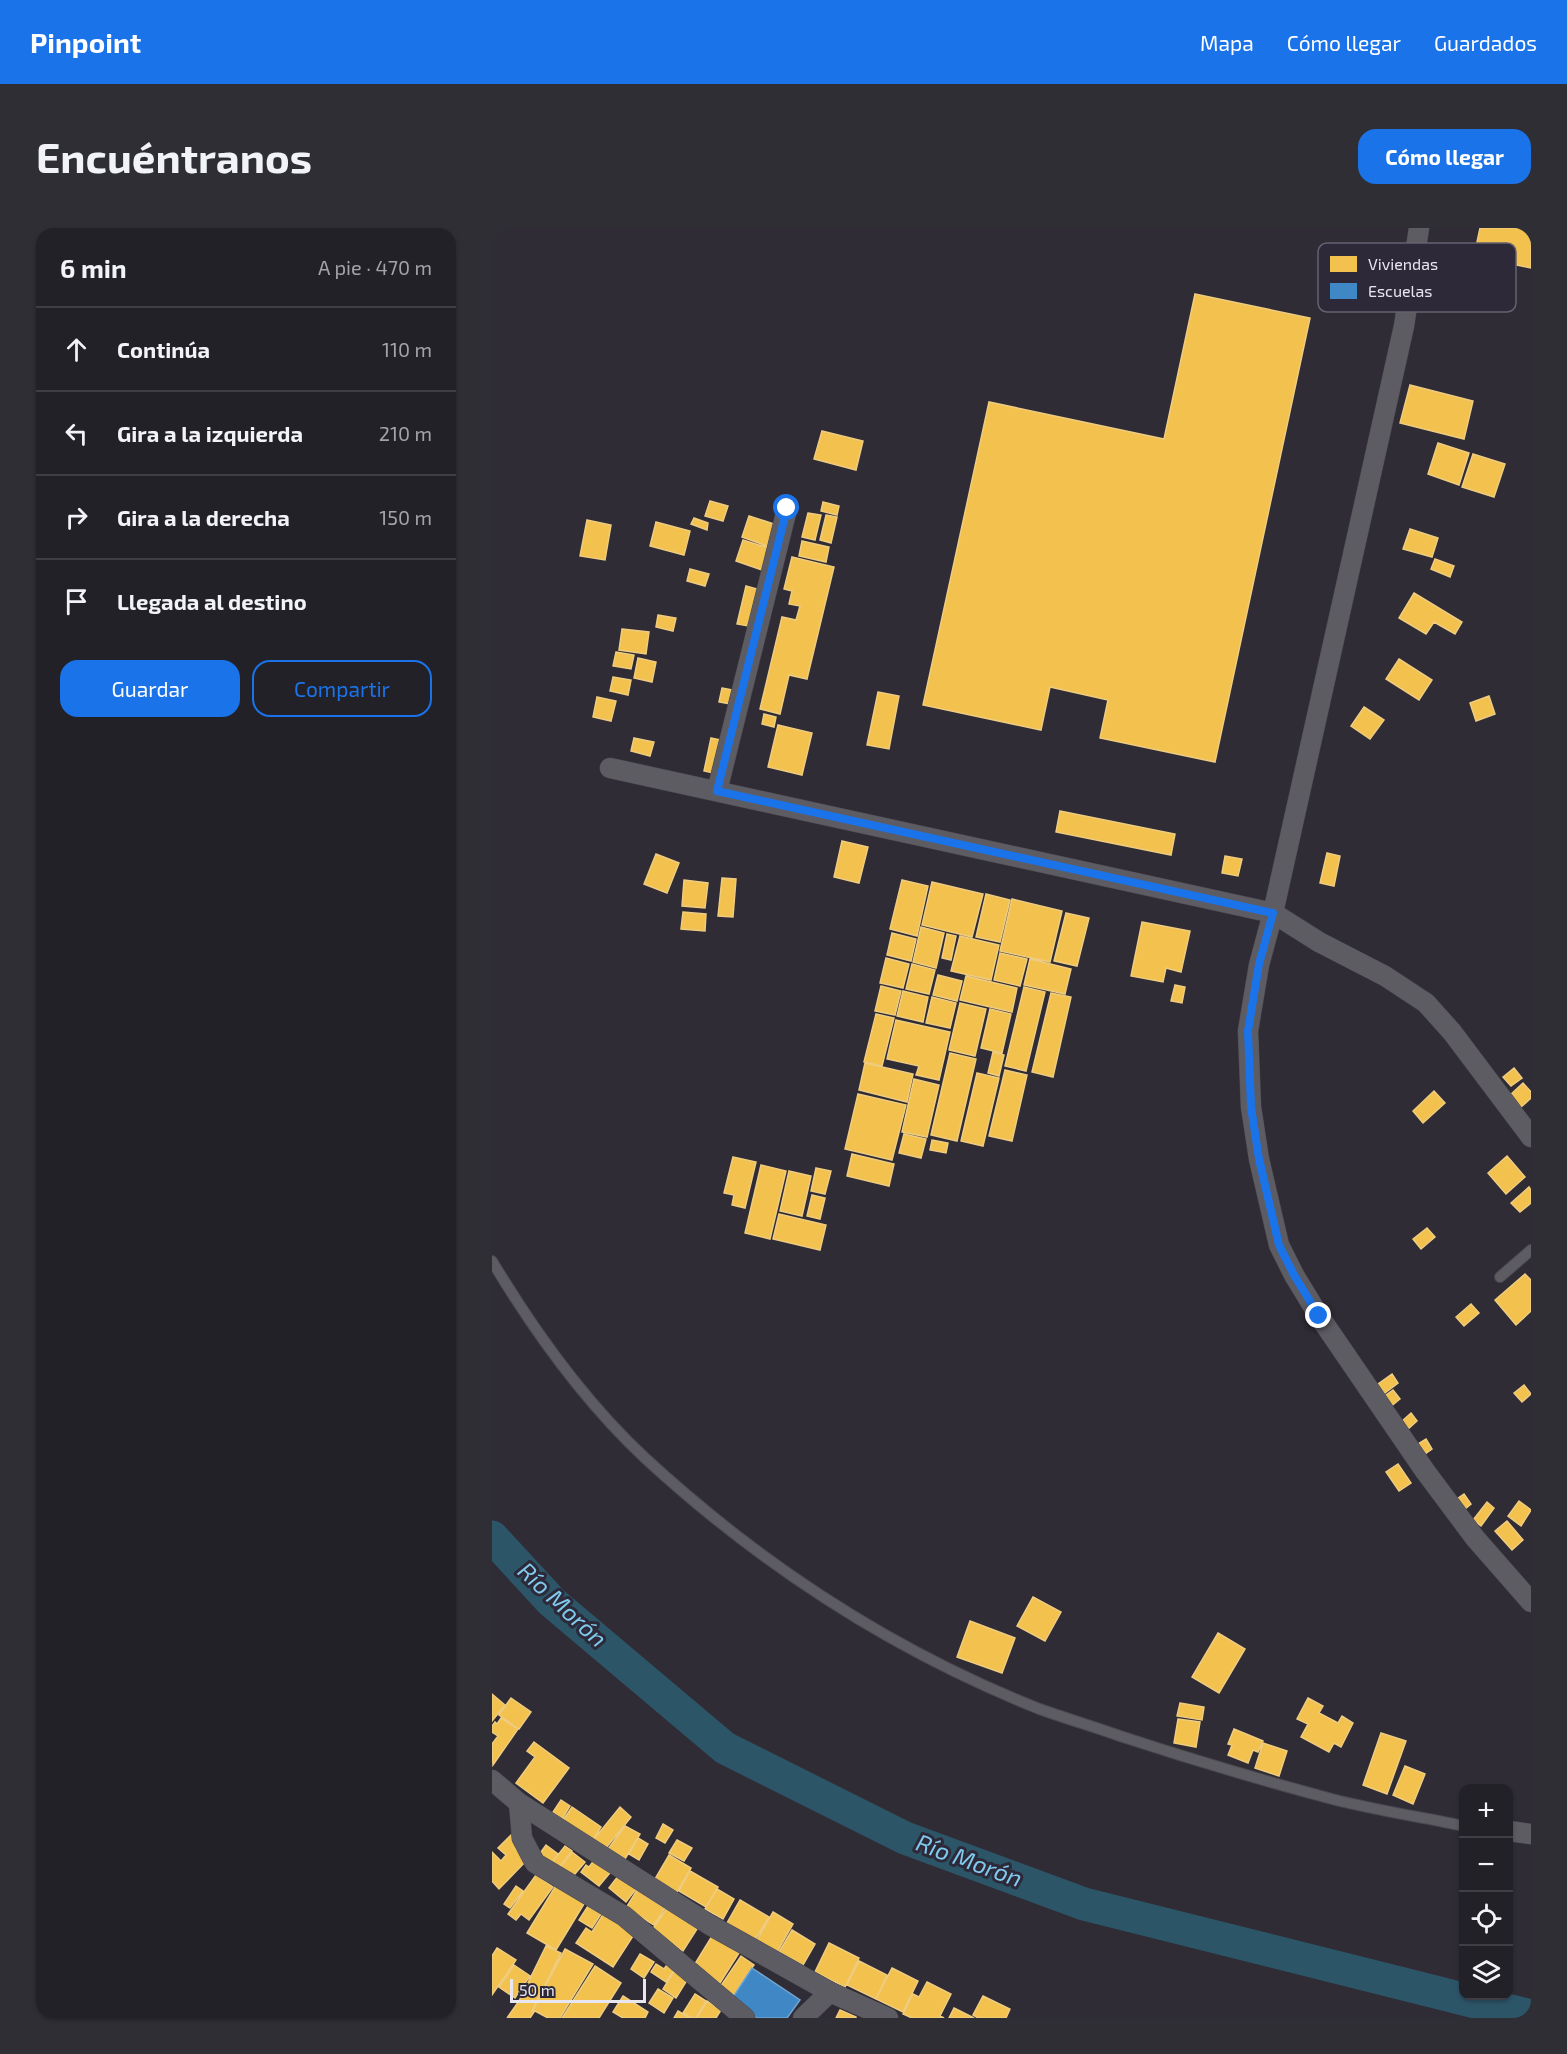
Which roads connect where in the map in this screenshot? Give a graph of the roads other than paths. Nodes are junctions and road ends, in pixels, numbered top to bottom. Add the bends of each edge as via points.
1 (1419, 228) edge
2 (1417, 243) edge
3 (1406, 312) edge
4 (787, 508) dead end
5 (610, 768) dead end
6 (717, 791) junction
7 (1273, 913) junction
8 (1531, 1137) edge
9 (1531, 1250) edge
10 (492, 1261) edge
11 (1500, 1277) dead end
12 (1531, 1602) edge
13 (492, 1780) edge
14 (519, 1803) junction
15 (1459, 1825) edge
16 (1513, 1832) edge
17 (1531, 1834) edge
18 (830, 1992) junction
19 (745, 2018) edge
20 (803, 2018) edge
21 (888, 2018) edge

1 - 2 street
3 - 7 street
4 - 6 street
5 - 6 street
6 - 7 street
7 - 8 street via 1426,1003
7 - 12 street via 1259,964 1248,1031 1251,1107 1279,1245 1319,1316 1425,1471 1475,1538
9 - 11 lane
10 - 15 lane via 558,1359 644,1458 748,1546 849,1614 946,1667 1050,1712 1334,1800
13 - 14 street
14 - 18 street via 710,1925
14 - 19 street via 522,1838 535,1863 624,1916
16 - 17 street
18 - 20 street
18 - 21 street

